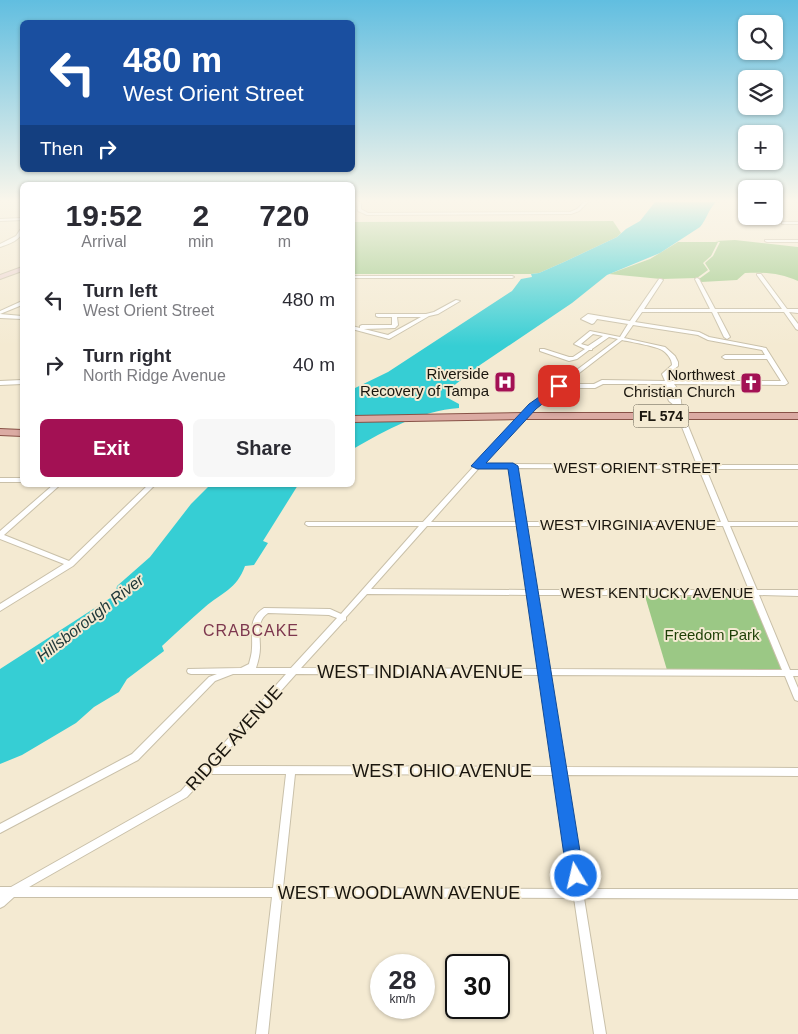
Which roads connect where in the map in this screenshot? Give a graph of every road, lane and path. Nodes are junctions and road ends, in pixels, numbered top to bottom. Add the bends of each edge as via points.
1 (20, 270) edge
2 (759, 275) dead end
3 (0, 277) edge
4 (355, 277) edge
5 (512, 277) dead end
6 (697, 279) dead end
7 (661, 280) dead end
8 (458, 301) dead end
9 (20, 304) edge
10 (640, 310) junction
11 (713, 310) junction
12 (786, 311) junction
13 (798, 311) edge
14 (0, 314) edge
15 (378, 315) dead end
16 (394, 315) junction
17 (427, 315) junction
18 (596, 317) dead end
19 (20, 318) edge
20 (630, 324) junction
21 (355, 327) edge
22 (355, 327) edge
23 (798, 328) edge
24 (607, 336) junction
25 (727, 337) dead end
26 (620, 340) junction
27 (590, 349) junction
28 (542, 350) dead end
29 (725, 356) dead end
30 (769, 357) junction
31 (20, 382) edge
32 (0, 383) edge
33 (668, 384) junction
34 (559, 386) junction
35 (524, 416) junction
36 (681, 416) junction
37 (798, 416) edge
38 (355, 419) edge
39 (0, 432) edge
40 (20, 433) edge
41 (477, 466) junction
42 (513, 466) junction
43 (702, 467) junction
44 (798, 467) edge
45 (0, 480) edge
46 (20, 480) edge
47 (56, 487) edge
48 (150, 487) edge
49 (308, 524) dead end
50 (427, 524) junction
51 (521, 524) junction
52 (726, 524) junction
53 (798, 524) edge
54 (0, 535) edge
55 (70, 564) junction
56 (366, 592) junction
57 (532, 592) junction
58 (754, 593) junction
59 (798, 593) edge
60 (0, 608) edge
61 (343, 618) junction
62 (191, 671) dead end
63 (236, 671) junction
64 (294, 671) junction
65 (544, 672) junction
66 (787, 673) junction
67 (798, 673) edge
68 (798, 698) edge
69 (206, 770) junction
70 (291, 771) junction
71 (560, 772) junction
72 (798, 772) edge
73 (0, 828) edge
74 (0, 892) edge
75 (12, 892) junction
76 (276, 894) junction
77 (578, 894) junction
78 (798, 894) edge
79 (0, 903) edge
80 (262, 1034) edge
81 (600, 1034) edge

1 - 3 street
2 - 12 street
4 - 5 street
6 - 11 street
7 - 10 street
8 - 17 street
9 - 14 street
10 - 11 street
10 - 20 street
11 - 12 street
11 - 25 street
12 - 13 street
12 - 23 street
14 - 19 street
15 - 16 street
16 - 17 street
16 - 22 street via 393,326
17 - 21 street via 389,337
18 - 20 street
20 - 26 street
20 - 30 street via 699,334 764,349
24 - 26 street
24 - 27 street
24 - 27 street via 592,332 576,344
26 - 33 street via 668,351 675,366 665,374
26 - 34 street, RIDGE AVENUE
27 - 28 street via 569,359
29 - 30 street
30 - 33 street via 785,383
31 - 32 street
33 - 34 street via 602,382 595,386
33 - 36 street via 666,388
34 - 35 street, RIDGE AVENUE
35 - 36 main road, FL 574
35 - 38 main road, FL 574
35 - 41 street, RIDGE AVENUE
36 - 37 main road, FL 574
36 - 43 street
39 - 40 main road
41 - 42 street, WEST ORIENT STREET
41 - 50 street, RIDGE AVENUE
42 - 43 street, WEST ORIENT STREET
42 - 51 street
43 - 44 street, WEST ORIENT STREET
43 - 52 street
45 - 46 street
47 - 54 street
48 - 55 street
49 - 50 street, WEST VIRGINIA AVENUE
50 - 51 street, WEST VIRGINIA AVENUE
50 - 56 street, RIDGE AVENUE
51 - 52 street, WEST VIRGINIA AVENUE
51 - 57 street
52 - 53 street, WEST VIRGINIA AVENUE
52 - 58 street
54 - 55 street
55 - 60 street
56 - 57 street, WEST KENTUCKY AVENUE
56 - 61 street, RIDGE AVENUE
57 - 58 street, WEST KENTUCKY AVENUE
57 - 65 street
58 - 59 street, WEST KENTUCKY AVENUE
58 - 66 street
61 - 63 street via 330,612 262,612 254,626 256,649 253,666
61 - 64 street, RIDGE AVENUE
62 - 63 street, WEST INDIANA AVENUE
63 - 64 street, WEST INDIANA AVENUE
63 - 73 street via 212,679 135,757
64 - 65 street, WEST INDIANA AVENUE
64 - 69 street, RIDGE AVENUE
65 - 66 street, WEST INDIANA AVENUE
65 - 71 street
66 - 67 street, WEST INDIANA AVENUE
66 - 68 street
69 - 70 street, WEST OHIO AVENUE
69 - 75 street, RIDGE AVENUE via 184,794
70 - 71 street, WEST OHIO AVENUE
70 - 76 street
71 - 72 street, WEST OHIO AVENUE
71 - 77 street
74 - 75 street, WEST WOODLAWN AVENUE
75 - 76 street, WEST WOODLAWN AVENUE
75 - 79 street, RIDGE AVENUE
76 - 77 street, WEST WOODLAWN AVENUE
76 - 80 street
77 - 78 street, WEST WOODLAWN AVENUE
77 - 81 street

